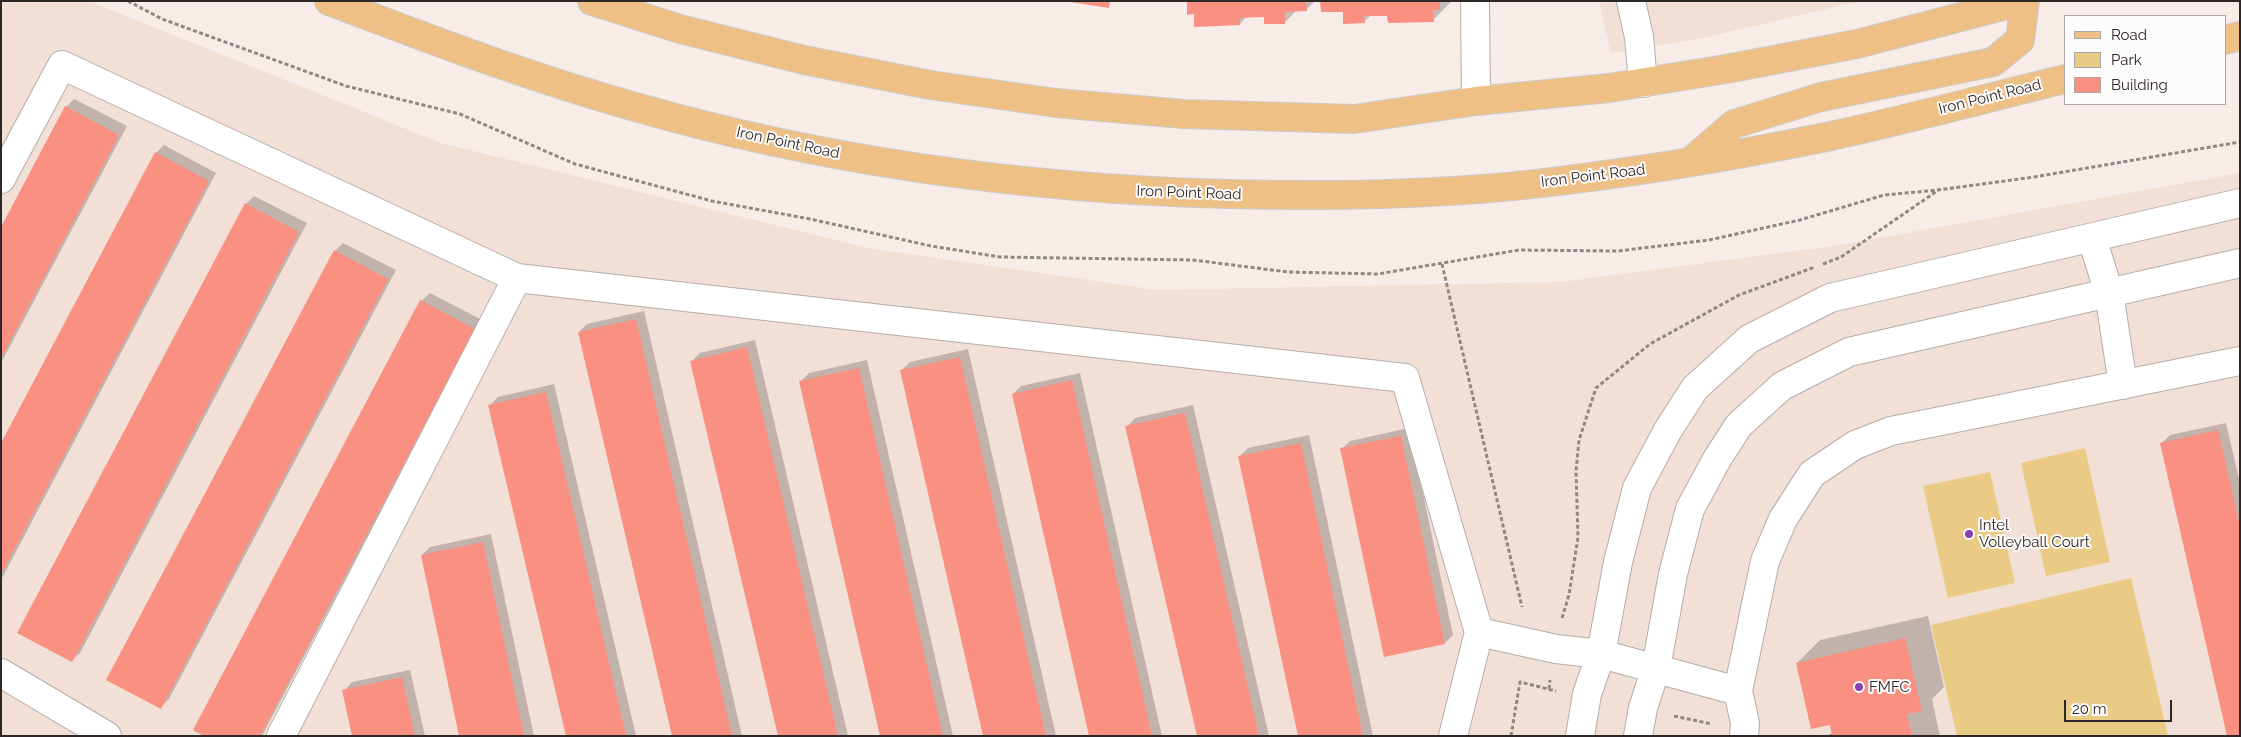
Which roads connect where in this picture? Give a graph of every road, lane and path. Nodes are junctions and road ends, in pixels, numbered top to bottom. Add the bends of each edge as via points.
1 (328, 1) edge
2 (592, 1) edge
3 (1474, 1) edge
4 (1631, 1) edge
5 (2023, 1) edge
6 (2240, 36) edge
7 (2226, 40) edge
8 (2064, 79) edge
9 (1643, 83) junction
10 (1476, 101) junction
11 (1689, 163) junction
12 (1, 179) edge
13 (2240, 203) edge
14 (2092, 238) junction
15 (2240, 263) edge
16 (1442, 264) dead end
17 (517, 278) junction
18 (2109, 293) junction
19 (2240, 361) edge
20 (2123, 385) junction
21 (1524, 615) dead end
22 (1479, 632) junction
23 (1556, 649) junction
24 (1601, 654) junction
25 (1656, 668) junction
26 (1, 673) edge
27 (1549, 689) dead end
28 (1738, 691) junction
29 (107, 736) edge
30 (281, 736) edge
31 (1453, 736) edge
32 (1580, 736) edge
33 (1638, 736) edge
34 (1744, 736) edge

1 - 11 main road, Iron Point Road via 470,55 632,106 756,137 872,160 1009,180 1136,192 1307,196 1435,192 1562,181
2 - 10 main road via 680,29 804,60 930,85 1056,103 1184,114 1354,119
3 - 10 lane
4 - 9 lane via 1639,37
5 - 9 main road via 1857,44
5 - 11 main road via 2020,40 1993,62 1821,97 1734,124
6 - 7 main road
8 - 11 main road, Iron Point Road via 1832,135
9 - 10 main road
12 - 17 lane via 62,65
13 - 14 lane
14 - 18 lane
14 - 24 lane via 1830,298 1749,339 1695,388 1637,488 1618,562
15 - 18 lane
16 - 21 path
17 - 22 lane via 1405,378
17 - 30 lane
18 - 20 lane
18 - 25 lane via 1849,352 1782,386 1739,425 1690,510 1673,574
19 - 20 lane
20 - 28 lane via 1891,430 1855,445 1812,474 1783,519 1765,561
22 - 23 lane
22 - 31 lane
23 - 24 lane
23 - 27 path
24 - 25 lane
24 - 32 lane via 1587,694
25 - 28 lane
25 - 33 lane via 1642,708
26 - 29 lane
28 - 34 lane via 1745,723

